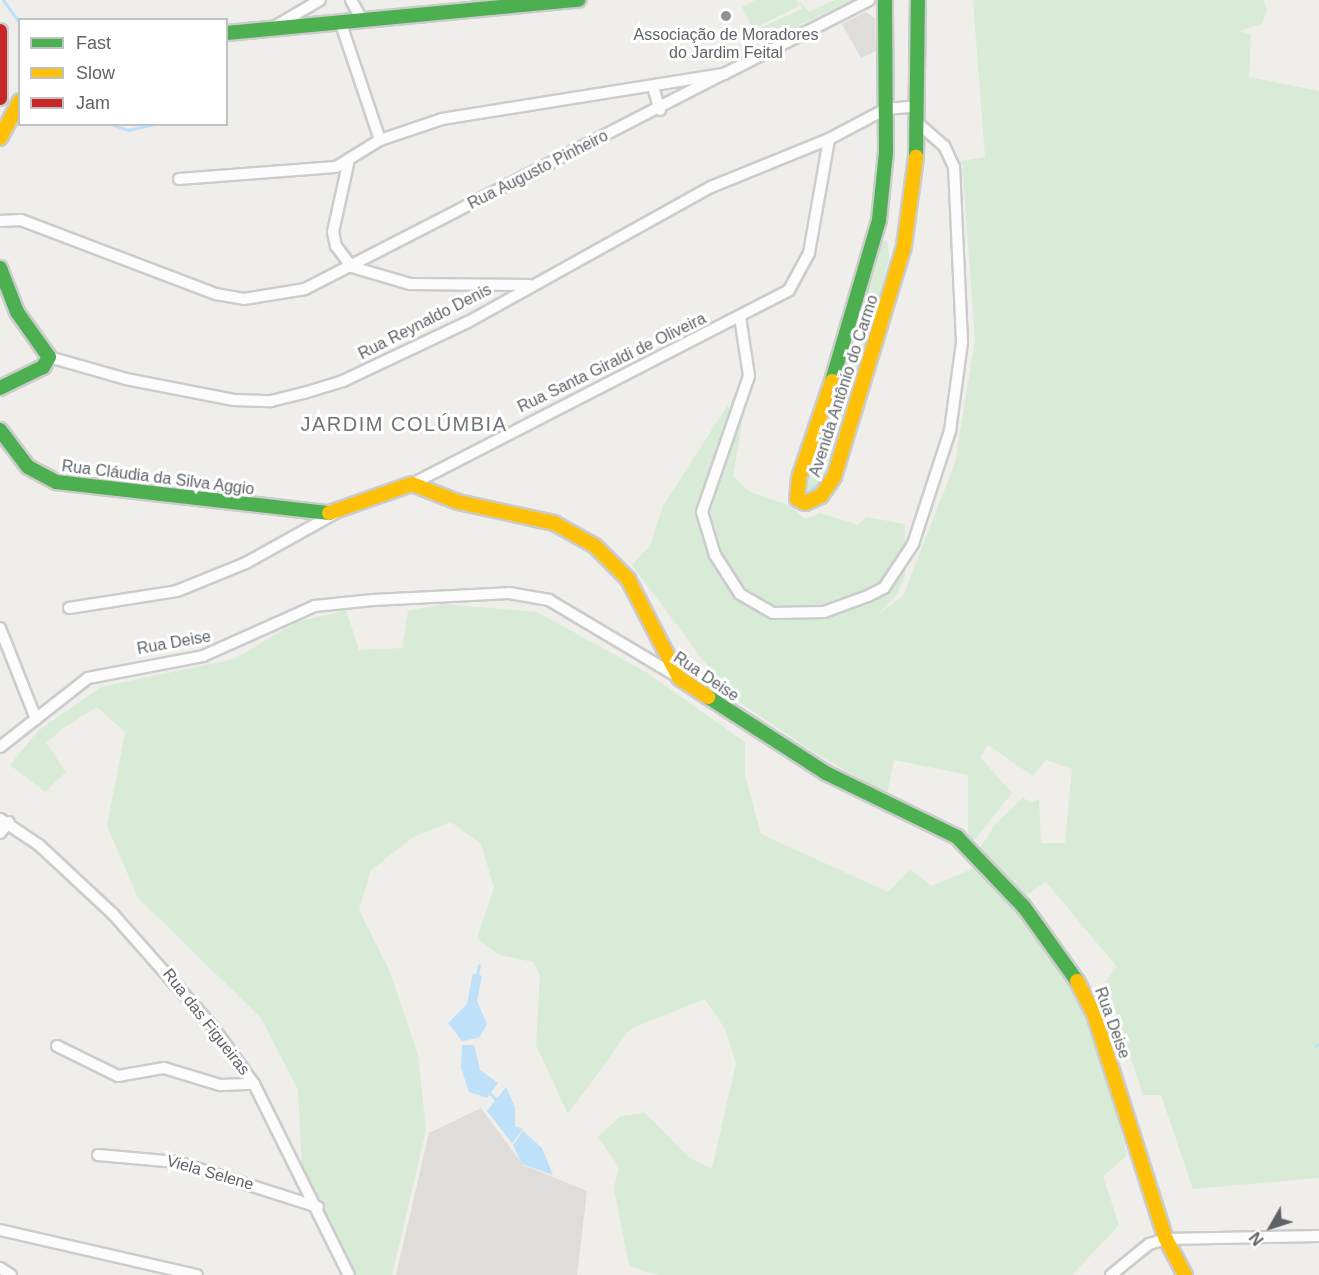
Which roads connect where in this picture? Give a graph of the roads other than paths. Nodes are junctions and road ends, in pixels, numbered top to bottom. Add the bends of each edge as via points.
1 (320, 0) edge
2 (351, 0) edge
3 (578, 0) edge
4 (869, 0) edge
5 (885, 0) edge
6 (918, 0) edge
7 (362, 20) junction
8 (341, 24) junction
9 (270, 29) junction
10 (0, 31) edge
11 (228, 33) edge
12 (724, 74) junction
13 (653, 87) junction
14 (0, 98) edge
15 (18, 105) edge
16 (918, 106) junction
17 (886, 109) junction
18 (660, 110) junction
19 (918, 123) junction
20 (0, 138) edge
21 (829, 139) junction
22 (380, 140) junction
23 (348, 164) junction
24 (179, 179) dead end
25 (0, 221) edge
26 (352, 267) junction
27 (0, 268) edge
28 (529, 285) junction
29 (740, 317) junction
30 (49, 357) junction
31 (0, 388) edge
32 (0, 430) edge
33 (412, 484) junction
34 (334, 514) junction
35 (69, 608) dead end
36 (0, 628) edge
37 (679, 678) junction
38 (36, 719) junction
39 (0, 747) edge
40 (4, 820) edge
41 (0, 833) edge
42 (57, 1046) dead end
43 (254, 1084) junction
44 (98, 1155) dead end
45 (318, 1208) junction
46 (0, 1230) edge
47 (1319, 1236) edge
48 (1166, 1239) junction
49 (0, 1268) edge
50 (11, 1275) edge
51 (197, 1275) edge
52 (349, 1275) edge
53 (1111, 1275) edge
54 (1185, 1275) edge

1 - 9 street
2 - 7 street
3 - 7 street
4 - 12 street
5 - 17 street, Avenida Antônio do Carmo
6 - 16 street, Avenida Antônio do Carmo
7 - 8 street
8 - 9 street
8 - 22 street
9 - 11 street
10 - 14 street
12 - 13 street
12 - 18 street, Rua Augusto Pinheiro
13 - 18 street
13 - 22 street via 478,111
15 - 20 street
16 - 17 street, Rua Reynaldo Denis
16 - 19 street, Avenida Antônio do Carmo
17 - 19 street, Avenida Antônio do Carmo via 879,220 858,303 799,478 797,499 805,503 821,496 834,477 891,300 913,193
17 - 21 street, Rua Reynaldo Denis
18 - 26 street, Rua Augusto Pinheiro
19 - 29 street via 944,146 954,167 962,342 950,430 913,544 884,588 868,596 824,612 772,613 740,594 715,555 702,512 749,376
21 - 28 street, Rua Reynaldo Denis via 711,187
21 - 29 street, Rua Santa Giraldi de Oliveira via 801,274 789,290
22 - 23 street
23 - 24 street via 314,171
23 - 26 street via 333,231 336,246
25 - 26 street, Rua Augusto Pinheiro via 21,220 216,294 244,299 305,289
26 - 28 street via 410,284
27 - 30 street via 17,312
28 - 30 street, Rua Reynaldo Denis via 468,322 344,381 271,401 184,393
29 - 33 street, Rua Santa Giraldi de Oliveira
30 - 31 street via 43,367
32 - 34 street, Rua Cláudia da Silva Aggio via 28,467 56,482
33 - 34 street, Rua Santa Giraldi de Oliveira
33 - 37 street via 458,502 554,524 595,546 628,579
34 - 35 street, Rua Santa Giraldi de Oliveira via 246,563 177,591
36 - 38 street
37 - 38 street, Rua Deise via 549,600 509,593 373,600 315,606 203,656 102,673
37 - 48 street, Rua Deise via 826,773 957,837 996,873 1063,959 1094,1014
38 - 39 street, Rua Deise
40 - 41 street
40 - 43 street, Rua das Figueiras via 135,936 182,987
42 - 43 street via 118,1076 164,1068 220,1085
43 - 45 street, Rua das Figueiras
44 - 45 street, Viela Selene via 177,1162
45 - 52 street, Rua das Figueiras
46 - 51 street
47 - 48 street
48 - 53 street via 1149,1244
48 - 54 street, Rua Deise
49 - 50 street

